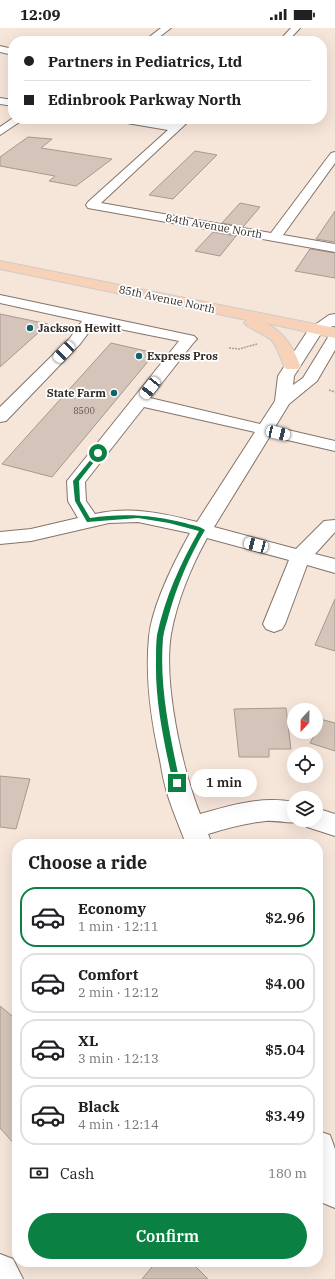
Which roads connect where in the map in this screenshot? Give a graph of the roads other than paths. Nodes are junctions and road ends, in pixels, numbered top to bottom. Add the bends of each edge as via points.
1 (166, 28) edge
2 (296, 28) edge
3 (155, 36) edge
4 (288, 36) edge
5 (12, 124) edge
6 (152, 124) edge
7 (180, 124) edge
8 (176, 128) junction
9 (0, 132) edge
10 (335, 155) edge
11 (275, 237) junction
12 (335, 248) edge
13 (0, 264) edge
14 (44, 274) junction
15 (0, 299) edge
16 (316, 314) dead end
17 (91, 319) junction
18 (335, 319) edge
19 (316, 329) junction
20 (335, 333) edge
21 (335, 337) edge
22 (292, 366) junction
23 (141, 401) junction
24 (283, 401) junction
25 (0, 417) edge
26 (265, 430) junction
27 (335, 446) edge
28 (89, 520) junction
29 (335, 526) edge
30 (202, 530) junction
31 (0, 538) edge
32 (300, 557) junction
33 (335, 566) edge
34 (274, 624) dead end
35 (287, 812) edge
36 (323, 822) edge
37 (335, 826) edge
38 (195, 835) edge
39 (323, 1160) edge
40 (335, 1191) edge
41 (0, 1272) edge
42 (5, 1279) edge

1 - 3 street
2 - 4 street
5 - 9 street
6 - 8 street
7 - 8 street
8 - 11 street, 84th Avenue North via 92,205
10 - 11 street
11 - 12 street, 84th Avenue North
13 - 14 main road, 85th Avenue North
14 - 19 main road, 85th Avenue North
14 - 22 main road via 84,288 256,325 279,339 288,351
15 - 17 street
16 - 18 main road
17 - 23 street via 189,339
17 - 25 street via 75,341
18 - 19 street
19 - 20 main road, 85th Avenue North
19 - 22 street
21 - 24 street via 309,381
22 - 24 street via 286,376
23 - 26 street
23 - 28 street via 76,481 77,501
24 - 26 street
26 - 27 street
26 - 30 street
28 - 30 street via 138,516
28 - 31 street via 31,535
29 - 32 street via 331,525
30 - 32 street
30 - 38 street via 185,560 164,618 160,636 159,671 162,716 170,760
32 - 33 street
32 - 34 street
35 - 38 street via 266,811 238,815
36 - 37 street
39 - 40 street
41 - 42 street

